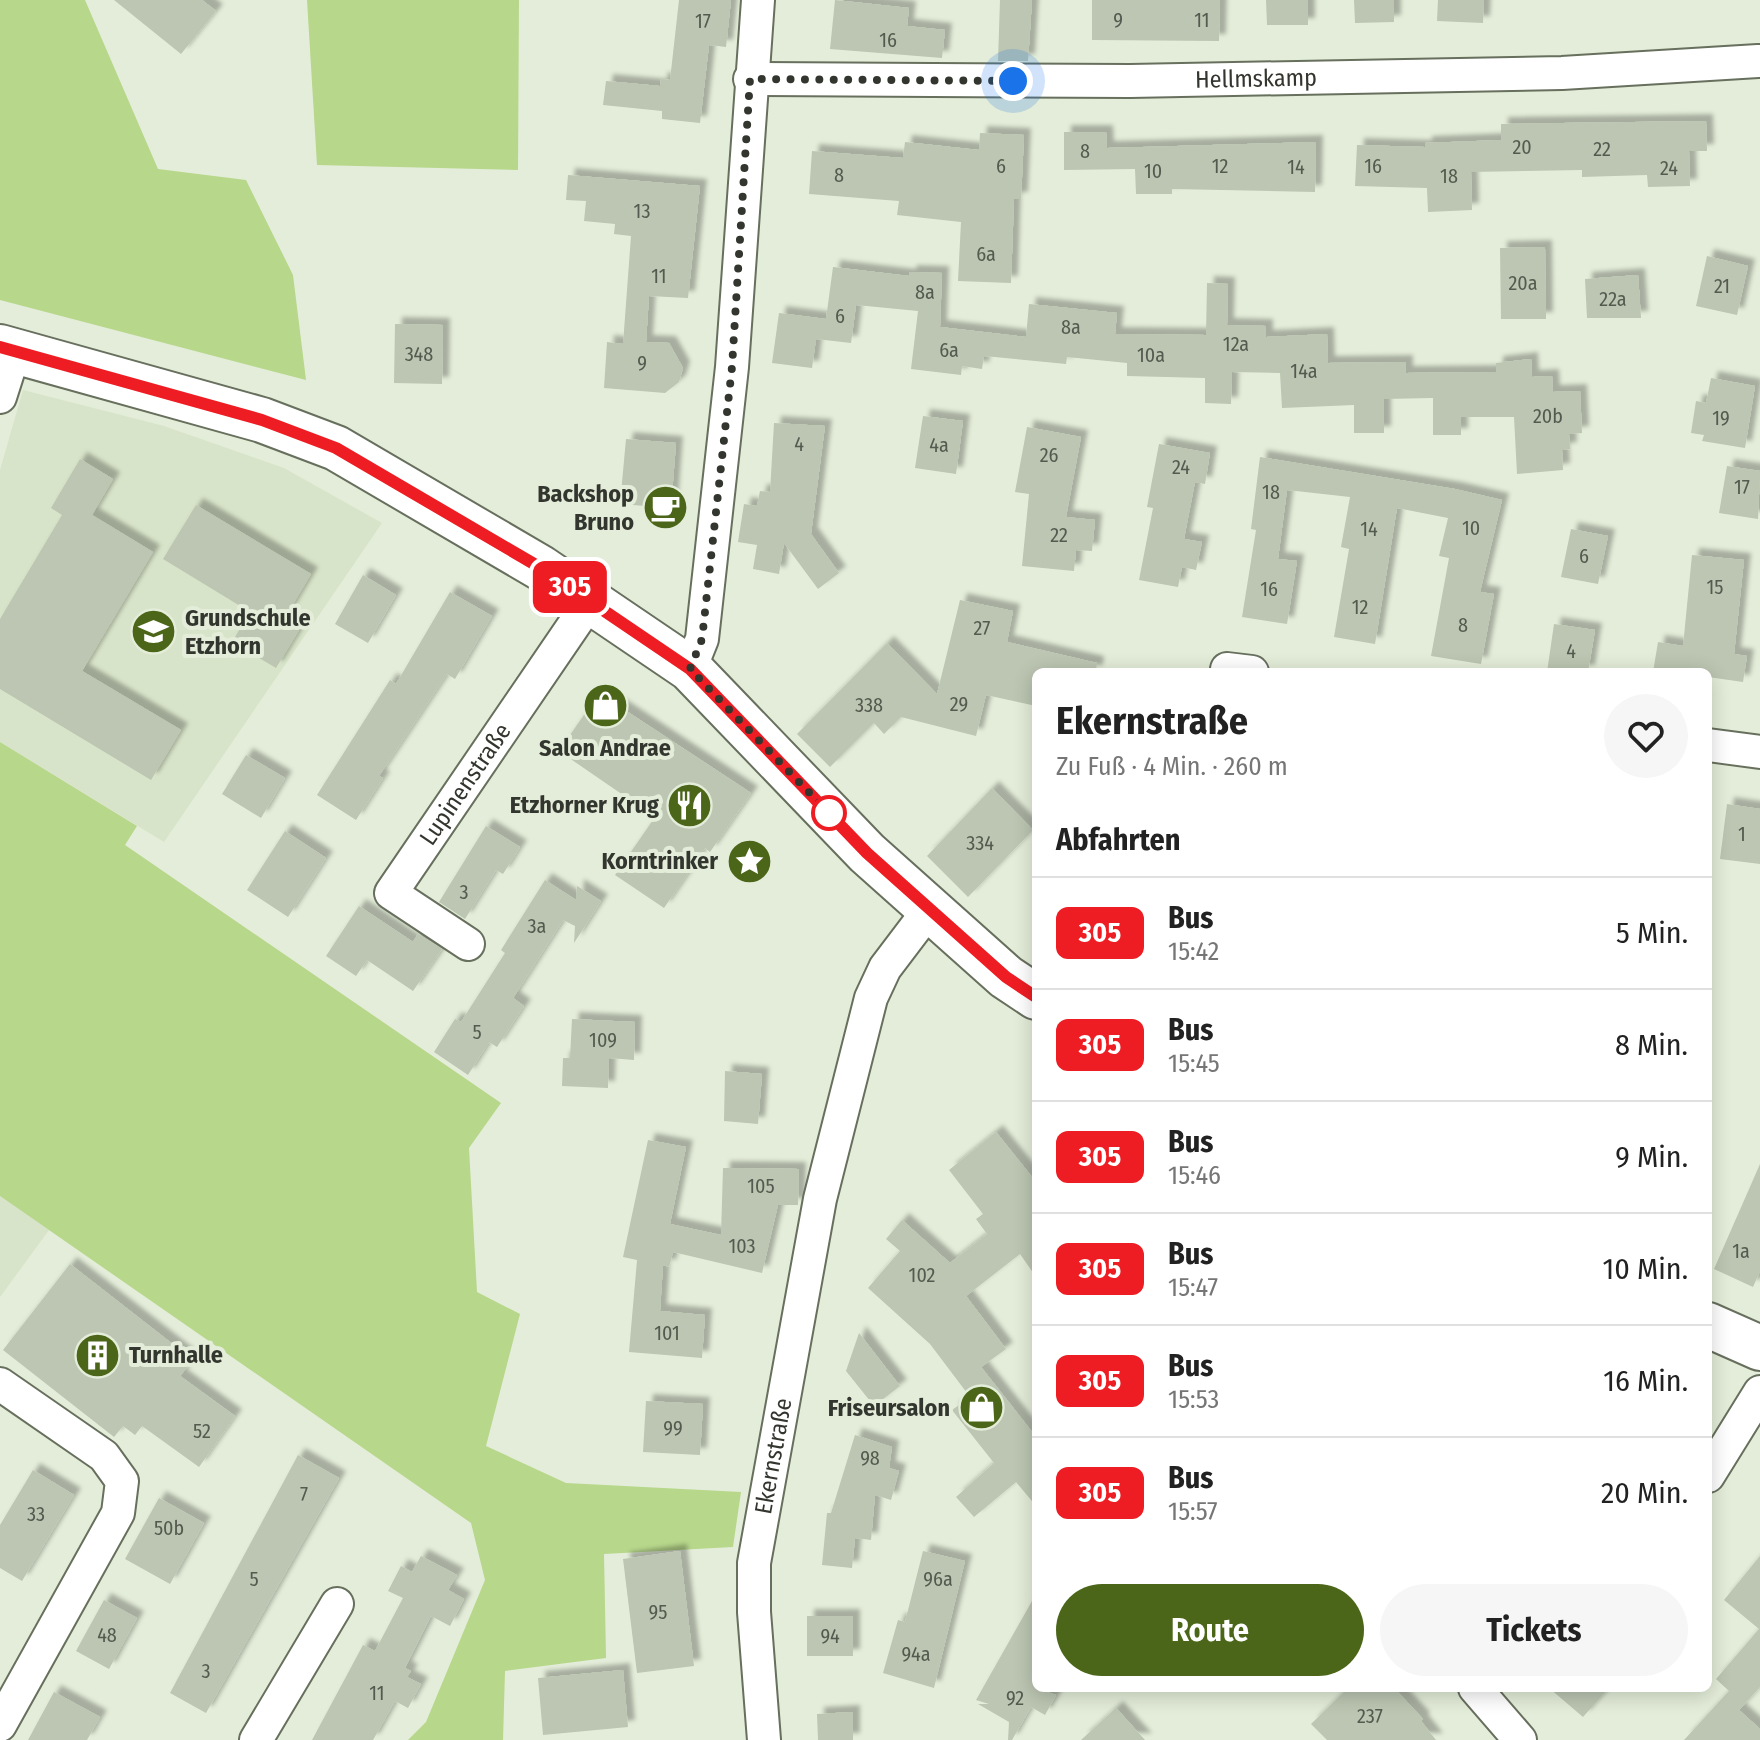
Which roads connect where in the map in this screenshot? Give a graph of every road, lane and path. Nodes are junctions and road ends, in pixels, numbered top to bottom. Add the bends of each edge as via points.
1 (758, 0) edge
2 (1759, 65) edge
3 (750, 79) junction
4 (7, 349) edge
5 (0, 397) edge
6 (591, 600) junction
7 (690, 669) junction
8 (1712, 746) edge
9 (1760, 752) edge
10 (929, 910) junction
11 (468, 944) dead end
12 (1032, 994) edge
13 (1712, 1327) edge
14 (1760, 1348) edge
15 (0, 1384) edge
16 (1760, 1392) edge
17 (1712, 1470) edge
18 (337, 1604) dead end
19 (1489, 1694) edge
20 (0, 1725) edge
21 (256, 1740) edge
22 (764, 1740) edge
23 (1520, 1740) edge

1 - 3 street
2 - 3 street, Hellmskamp via 1130,81
3 - 7 street via 732,367 702,639
4 - 5 street
4 - 6 street via 262,420 336,448
6 - 7 street
6 - 11 street, Lupinenstraße via 391,893
7 - 10 street
8 - 9 street
10 - 12 street
10 - 22 street, Ekernstraße via 885,968 871,998 820,1199 754,1563
13 - 14 street
15 - 20 street via 104,1456 122,1481 118,1513
16 - 17 street
18 - 21 street
19 - 23 street

